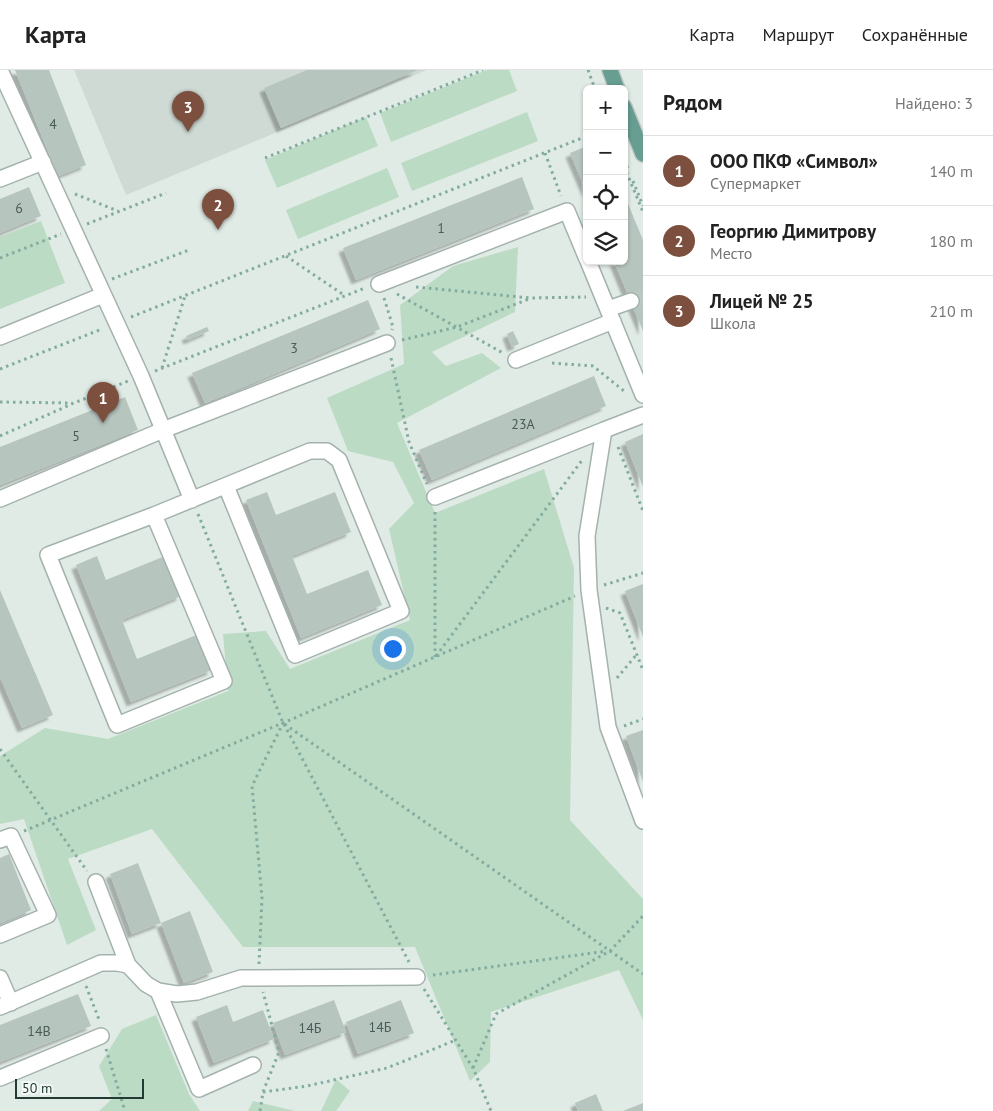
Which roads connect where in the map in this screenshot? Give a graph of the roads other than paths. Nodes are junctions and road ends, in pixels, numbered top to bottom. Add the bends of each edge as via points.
1 (0, 70) edge
2 (610, 70) edge
3 (616, 85) edge
4 (628, 117) edge
5 (643, 154) edge
6 (42, 162) junction
7 (0, 179) edge
8 (583, 250) edge
9 (589, 265) edge
10 (379, 284) road end
11 (103, 295) junction
12 (631, 301) tunnel mouth
13 (608, 309) junction
14 (0, 337) edge
15 (387, 343) road end
16 (516, 360) dead end
17 (643, 395) edge
18 (643, 415) edge
19 (607, 429) junction
20 (163, 430) junction
21 (226, 486) junction
22 (435, 497) road end
23 (0, 499) edge
24 (192, 500) junction
25 (154, 515) junction
26 (643, 821) edge
27 (0, 840) edge
28 (96, 882) road end
29 (0, 935) edge
30 (128, 965) junction
31 (0, 978) edge
32 (417, 978) road end
33 (158, 991) junction
34 (5, 1005) edge
35 (102, 1036) dead end
36 (253, 1066) dead end
37 (0, 1078) edge

1 - 6 street
2 - 3 main road
4 - 5 main road
6 - 7 street
6 - 11 street
8 - 10 street via 567,211
9 - 13 street
11 - 14 street
11 - 20 street
12 - 13 street
13 - 16 street
13 - 17 street
15 - 20 street
18 - 19 street
19 - 22 street
19 - 26 street via 588,536 590,597 608,727
20 - 23 street
20 - 24 street
21 - 21 street via 295,655 401,611 340,460 327,451 310,451
21 - 24 street
24 - 25 street
25 - 25 street via 48,555 117,725 224,681
27 - 29 street via 12,836 48,916
28 - 30 street
30 - 33 street via 146,984
30 - 34 street via 101,963
31 - 34 street
32 - 33 street via 240,978 197,992 177,994
33 - 36 street via 199,1088
35 - 37 street

